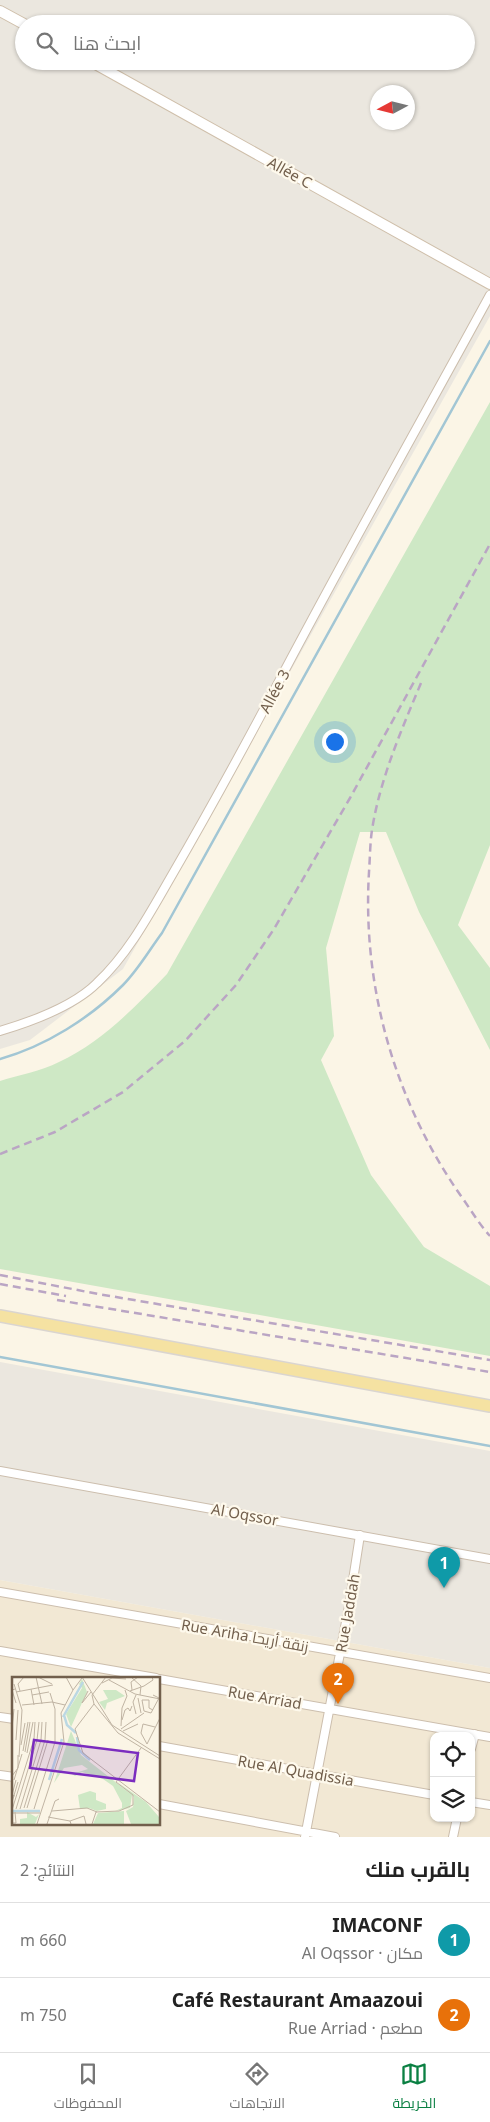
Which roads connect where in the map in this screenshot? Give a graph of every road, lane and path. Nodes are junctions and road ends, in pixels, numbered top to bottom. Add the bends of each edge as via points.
1 (0, 11) edge
2 (15, 19) edge
3 (106, 70) edge
4 (490, 284) edge
5 (490, 295) edge
6 (0, 1030) edge
7 (0, 1316) edge
8 (490, 1406) edge
9 (0, 1471) edge
10 (360, 1535) junction
11 (490, 1559) edge
12 (0, 1592) edge
13 (0, 1651) edge
14 (340, 1651) junction
15 (151, 1677) edge
16 (490, 1678) edge
17 (160, 1679) edge
18 (330, 1708) junction
19 (463, 1732) edge
20 (475, 1734) edge
21 (490, 1737) edge
22 (160, 1746) edge
23 (316, 1774) junction
24 (430, 1794) edge
25 (475, 1803) edge
26 (160, 1804) edge
27 (490, 1806) edge
28 (456, 1822) edge
29 (306, 1834) edge
30 (335, 1837) edge
31 (453, 1837) edge

1 - 2 street
3 - 4 street, Allée C
5 - 6 street, Allée 3 via 245,745 140,930 97,984 32,1021
7 - 8 main road
9 - 10 street, Al Oqssor
10 - 11 street, Al Oqssor
10 - 14 street, Rue Jaddah
12 - 14 street, Rue Ariha زنقة أريحا
13 - 15 street, Rue Arriad
14 - 16 street, Rue Ariha زنقة أريحا
14 - 18 street, Rue Jaddah
17 - 18 street, Rue Arriad
18 - 19 street, Rue Arriad
18 - 23 street, Rue Jaddah
20 - 21 street, Rue Arriad
22 - 23 street, Rue Al Quadissia
23 - 24 street, Rue Al Quadissia
23 - 29 street, Rue Jaddah
25 - 27 street
26 - 29 street
28 - 31 street
29 - 30 street

